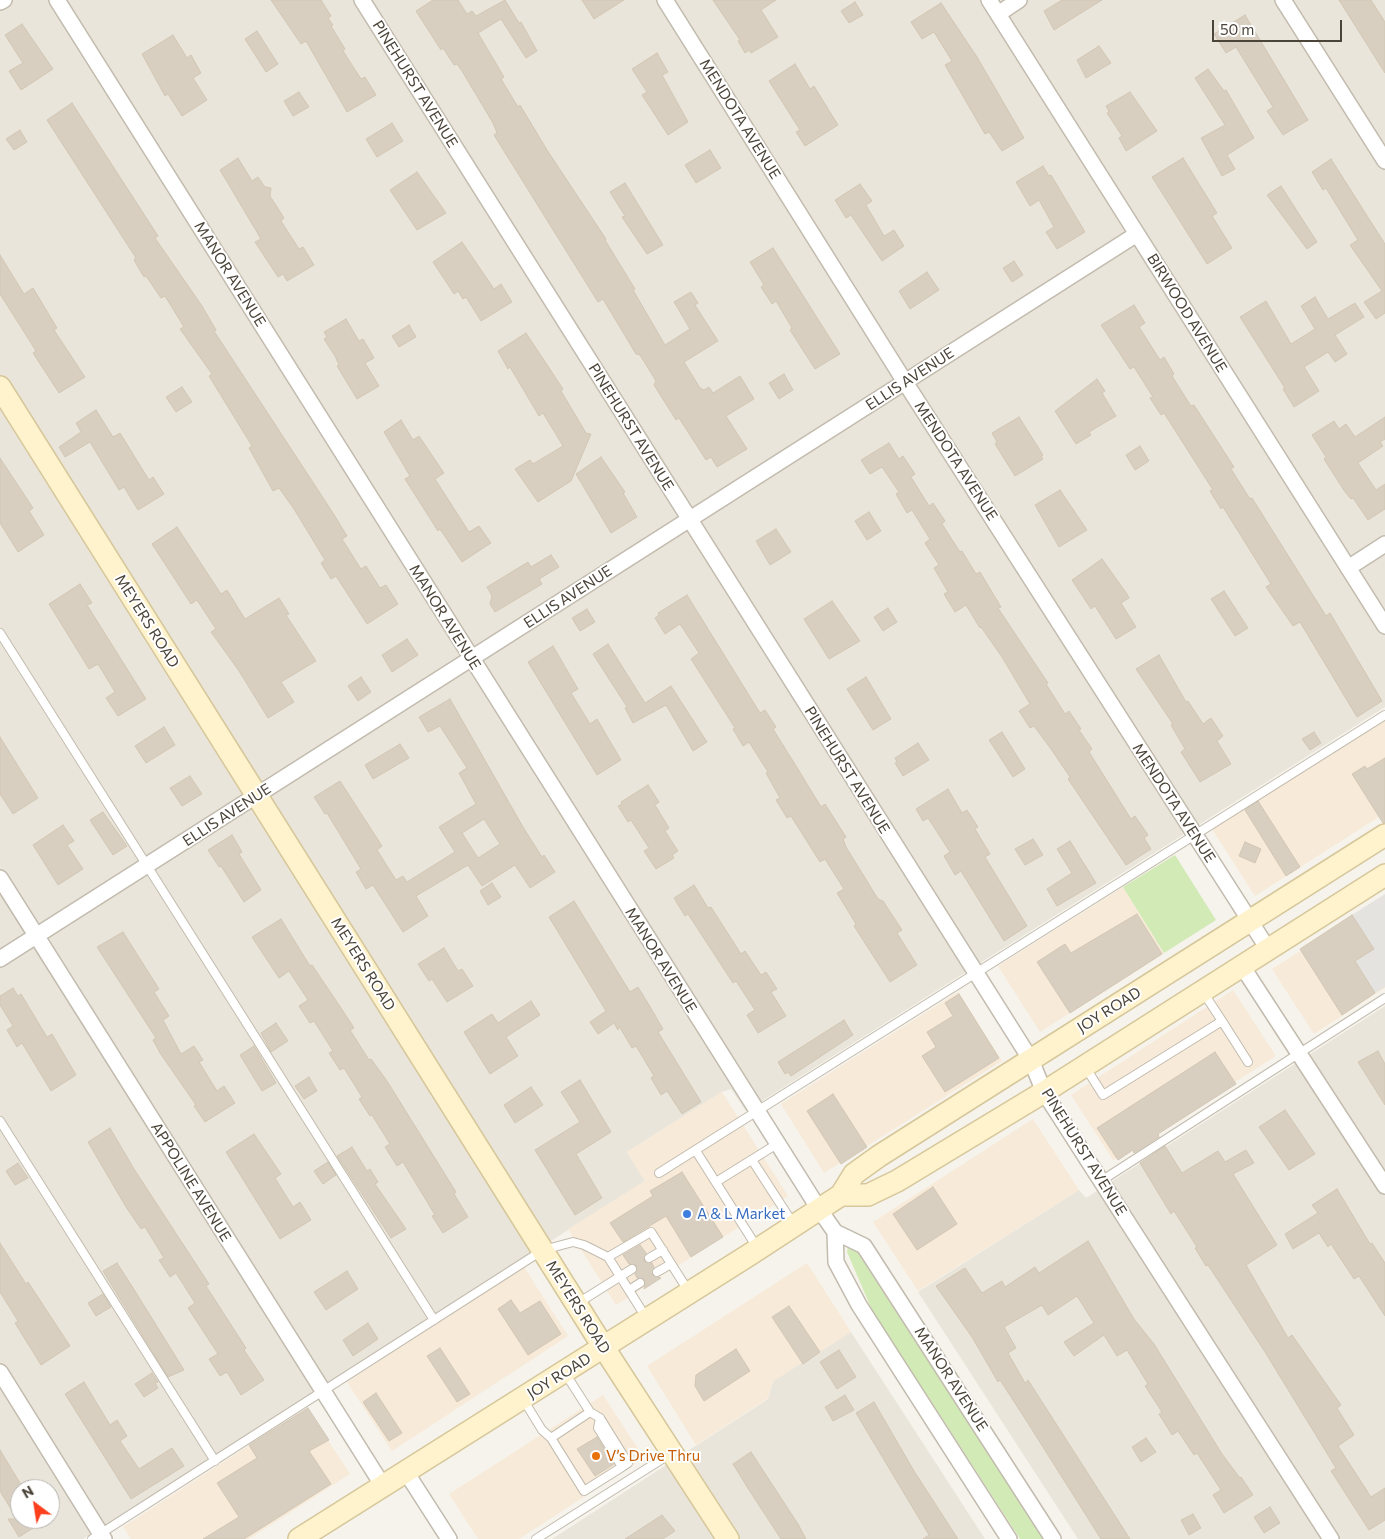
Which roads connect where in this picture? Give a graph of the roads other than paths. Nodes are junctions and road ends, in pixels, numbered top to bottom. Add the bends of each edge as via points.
1 (4, 0) edge
2 (57, 0) edge
3 (362, 0) edge
4 (665, 0) edge
5 (989, 0) edge
6 (1019, 0) edge
7 (1283, 0) edge
8 (0, 2) edge
9 (998, 14) junction
10 (1385, 161) edge
11 (1137, 234) junction
12 (905, 382) junction
13 (0, 387) edge
14 (689, 520) junction
15 (1385, 544) edge
16 (1348, 568) junction
17 (1385, 626) edge
18 (0, 633) edge
19 (472, 659) junction
20 (1385, 715) edge
21 (257, 796) junction
22 (1194, 834) junction
23 (1385, 834) edge
24 (147, 866) junction
25 (1385, 875) edge
26 (0, 878) edge
27 (1249, 922) junction
28 (37, 936) junction
29 (1268, 949) junction
30 (0, 959) edge
31 (1242, 966) junction
32 (975, 974) junction
33 (1202, 991) junction
34 (1385, 998) edge
35 (1222, 1021) junction
36 (1299, 1053) junction
37 (1031, 1060) junction
38 (1248, 1062) dead end
39 (1085, 1066) junction
40 (1044, 1092) junction
41 (758, 1113) junction
42 (0, 1121) edge
43 (777, 1144) junction
44 (696, 1151) junction
45 (752, 1160) junction
46 (659, 1173) dead end
47 (1101, 1181) junction
48 (716, 1182) junction
49 (1385, 1186) edge
50 (841, 1195) junction
51 (820, 1209) junction
52 (794, 1226) junction
53 (835, 1232) junction
54 (758, 1249) junction
55 (542, 1250) junction
56 (663, 1250) junction
57 (608, 1257) junction
58 (649, 1258) dead end
59 (671, 1264) junction
60 (632, 1269) dead end
61 (657, 1272) dead end
62 (620, 1276) junction
63 (640, 1283) dead end
64 (629, 1290) junction
65 (690, 1293) junction
66 (576, 1304) junction
67 (434, 1320) junction
68 (648, 1320) junction
69 (604, 1348) junction
70 (0, 1372) edge
71 (564, 1373) junction
72 (323, 1391) junction
73 (523, 1398) junction
74 (590, 1412) junction
75 (551, 1438) junction
76 (672, 1452) junction
77 (215, 1461) junction
78 (406, 1472) junction
79 (383, 1486) junction
80 (99, 1537) edge
81 (299, 1539) edge
82 (449, 1539) edge
83 (536, 1539) edge
84 (728, 1539) edge
85 (1009, 1539) edge
86 (1053, 1539) edge
87 (1331, 1539) edge

1 - 8 street
2 - 19 street, MANOR AVENUE
3 - 14 street, PINEHURST AVENUE
4 - 12 street, MENDOTA AVENUE
5 - 9 street, BIRWOOD AVENUE
6 - 9 street
7 - 10 street
9 - 11 street, BIRWOOD AVENUE
11 - 12 street, ELLIS AVENUE
11 - 16 street, BIRWOOD AVENUE
12 - 14 street, ELLIS AVENUE
12 - 22 street, MENDOTA AVENUE
13 - 21 street, MEYERS ROAD
14 - 19 street, ELLIS AVENUE
14 - 32 street, PINEHURST AVENUE
15 - 16 street
16 - 17 street, BIRWOOD AVENUE
18 - 24 lane
19 - 21 street, ELLIS AVENUE
19 - 41 street, MANOR AVENUE
20 - 22 lane
21 - 24 street, ELLIS AVENUE
21 - 55 street, MEYERS ROAD
22 - 27 street, MENDOTA AVENUE
22 - 32 lane
23 - 27 street, JOY ROAD
24 - 28 street, ELLIS AVENUE
24 - 67 lane
25 - 29 street
26 - 28 street, APPOLINE AVENUE
27 - 29 street, MENDOTA AVENUE
27 - 37 street, JOY ROAD
28 - 30 street, ELLIS AVENUE
28 - 72 street, APPOLINE AVENUE
29 - 31 street
31 - 33 street
31 - 36 street
32 - 37 street, PINEHURST AVENUE
32 - 41 lane
33 - 35 lane
33 - 39 street
34 - 36 lane
35 - 38 lane
35 - 39 lane via 1102,1095
36 - 47 lane
36 - 49 street
37 - 40 street, PINEHURST AVENUE
37 - 50 street, JOY ROAD via 854,1174
39 - 40 street
40 - 47 street, PINEHURST AVENUE
40 - 50 street via 897,1181 868,1195
41 - 43 street, MANOR AVENUE
41 - 44 lane
42 - 77 lane
43 - 45 lane
43 - 51 street, MANOR AVENUE
44 - 46 lane
44 - 48 lane
45 - 48 lane
45 - 52 lane
47 - 87 street, PINEHURST AVENUE
48 - 54 lane
50 - 51 street, JOY ROAD
51 - 52 street, JOY ROAD
51 - 53 street, MANOR AVENUE
52 - 54 street, JOY ROAD
53 - 85 street via 836,1262 859,1305
53 - 86 street, MANOR AVENUE via 864,1246
54 - 65 street, JOY ROAD
55 - 57 lane via 573,1242
55 - 66 street, MEYERS ROAD
55 - 67 lane
56 - 57 lane via 651,1232
56 - 58 lane
56 - 59 lane
57 - 62 lane
59 - 61 lane
59 - 65 lane
60 - 62 lane
62 - 64 lane
62 - 66 lane
63 - 64 lane
64 - 68 lane
65 - 68 street, JOY ROAD
66 - 69 street, MEYERS ROAD
67 - 72 lane
68 - 69 street, JOY ROAD
69 - 71 street, JOY ROAD
69 - 76 street, MEYERS ROAD
70 - 80 street
71 - 73 street, JOY ROAD
71 - 74 lane
72 - 77 lane
72 - 79 street, APPOLINE AVENUE
73 - 75 lane via 542,1430
73 - 78 street, JOY ROAD
74 - 75 lane
74 - 75 lane via 600,1418 628,1462 622,1467 584,1491
76 - 83 lane
76 - 84 street, MEYERS ROAD
77 - 80 lane
78 - 79 street, JOY ROAD
78 - 82 street
79 - 81 street, JOY ROAD

